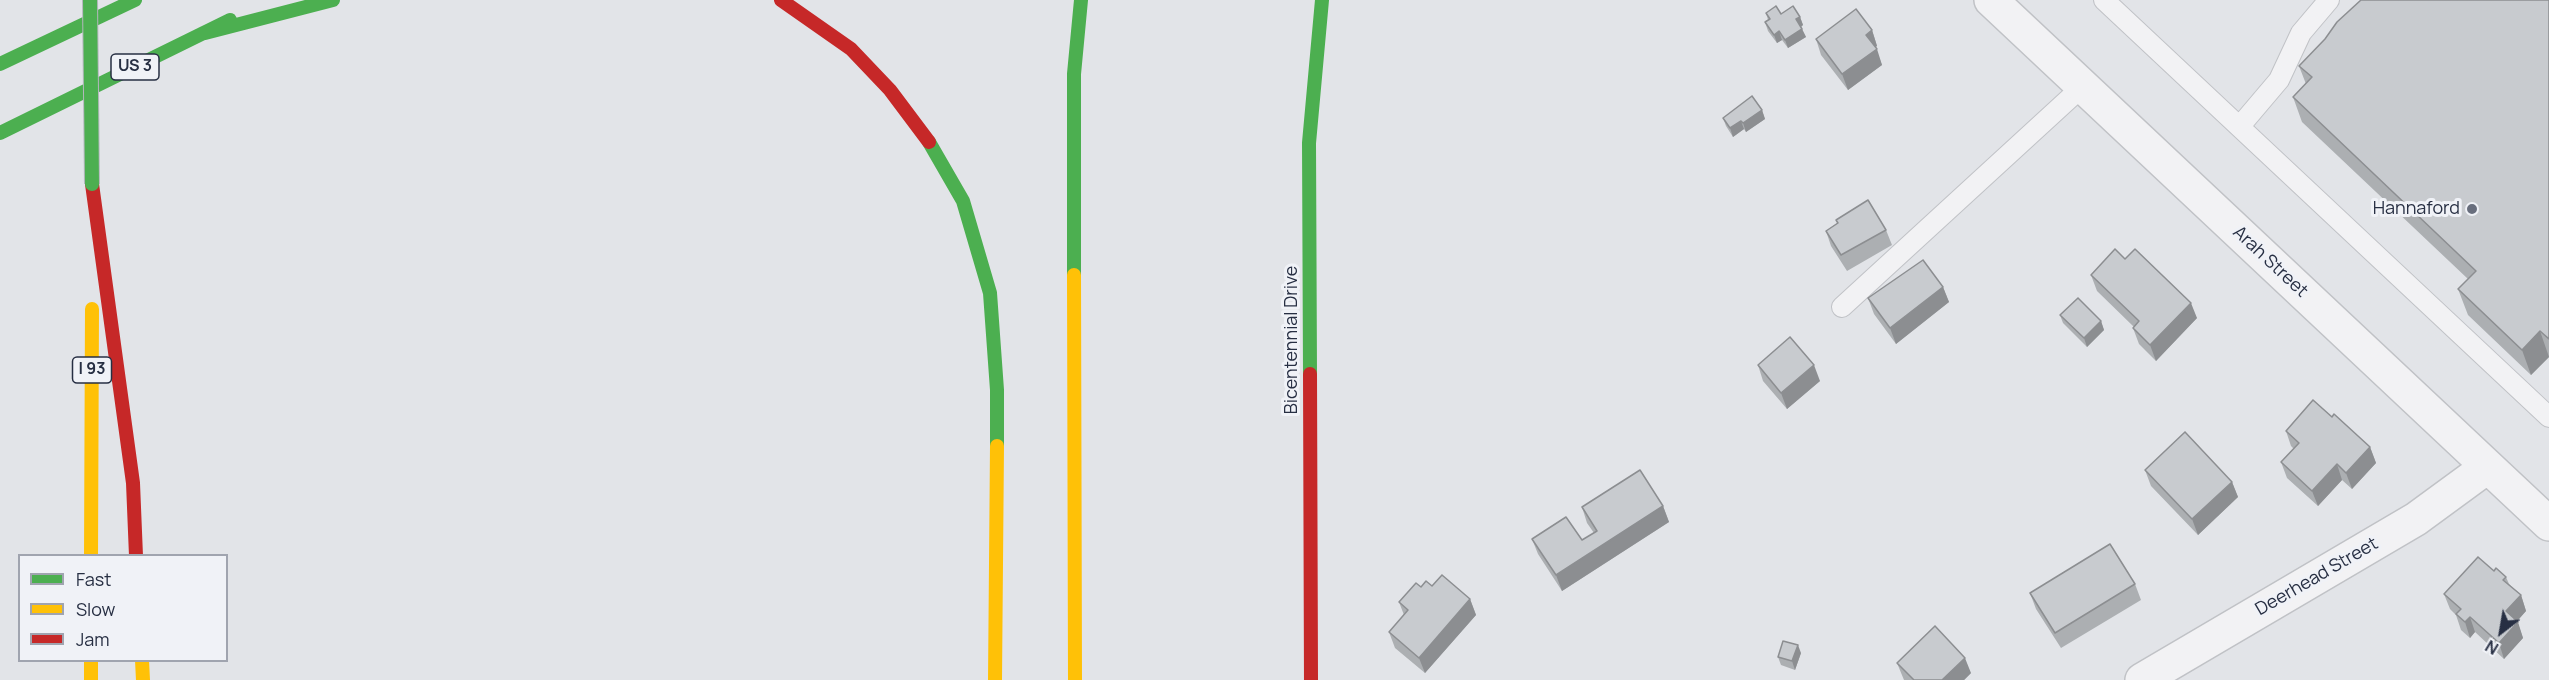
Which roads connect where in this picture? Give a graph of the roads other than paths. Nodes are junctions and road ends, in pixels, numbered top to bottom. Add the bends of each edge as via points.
1 (90, 0) edge
2 (135, 0) edge
3 (333, 0) edge
4 (781, 0) edge
5 (1081, 0) edge
6 (1322, 0) edge
7 (1991, 0) edge
8 (2104, 0) edge
9 (2329, 0) edge
10 (261, 5) dead end
11 (205, 33) junction
12 (0, 64) edge
13 (2083, 86) junction
14 (2240, 126) junction
15 (0, 133) edge
16 (92, 184) junction
17 (1842, 307) dead end
18 (2549, 417) edge
19 (2487, 467) junction
20 (2549, 524) edge
21 (91, 554) edge
22 (136, 554) edge
23 (91, 662) edge
24 (142, 662) edge
25 (91, 680) edge
26 (143, 680) edge
27 (996, 680) edge
28 (1075, 680) edge
29 (1311, 680) edge
30 (2142, 680) edge

1 - 16 main road, I 93, bridge
2 - 12 main road
3 - 11 main road
4 - 27 main road via 851,49 890,90 927,139 963,201 990,293 997,390
5 - 28 main road via 1074,74
6 - 29 main road, Bicentennial Drive via 1309,143
7 - 13 street, Arah Street
8 - 14 lane
9 - 14 lane via 2301,33 2279,80
10 - 11 main road, US 3
11 - 15 main road, US 3
13 - 17 lane
13 - 19 street, Arah Street
14 - 18 lane
16 - 21 main road, I 93
16 - 22 main road via 133,483
19 - 20 street, Arah Street
19 - 30 street, Deerhead Street via 2416,519
23 - 25 main road
24 - 26 main road

